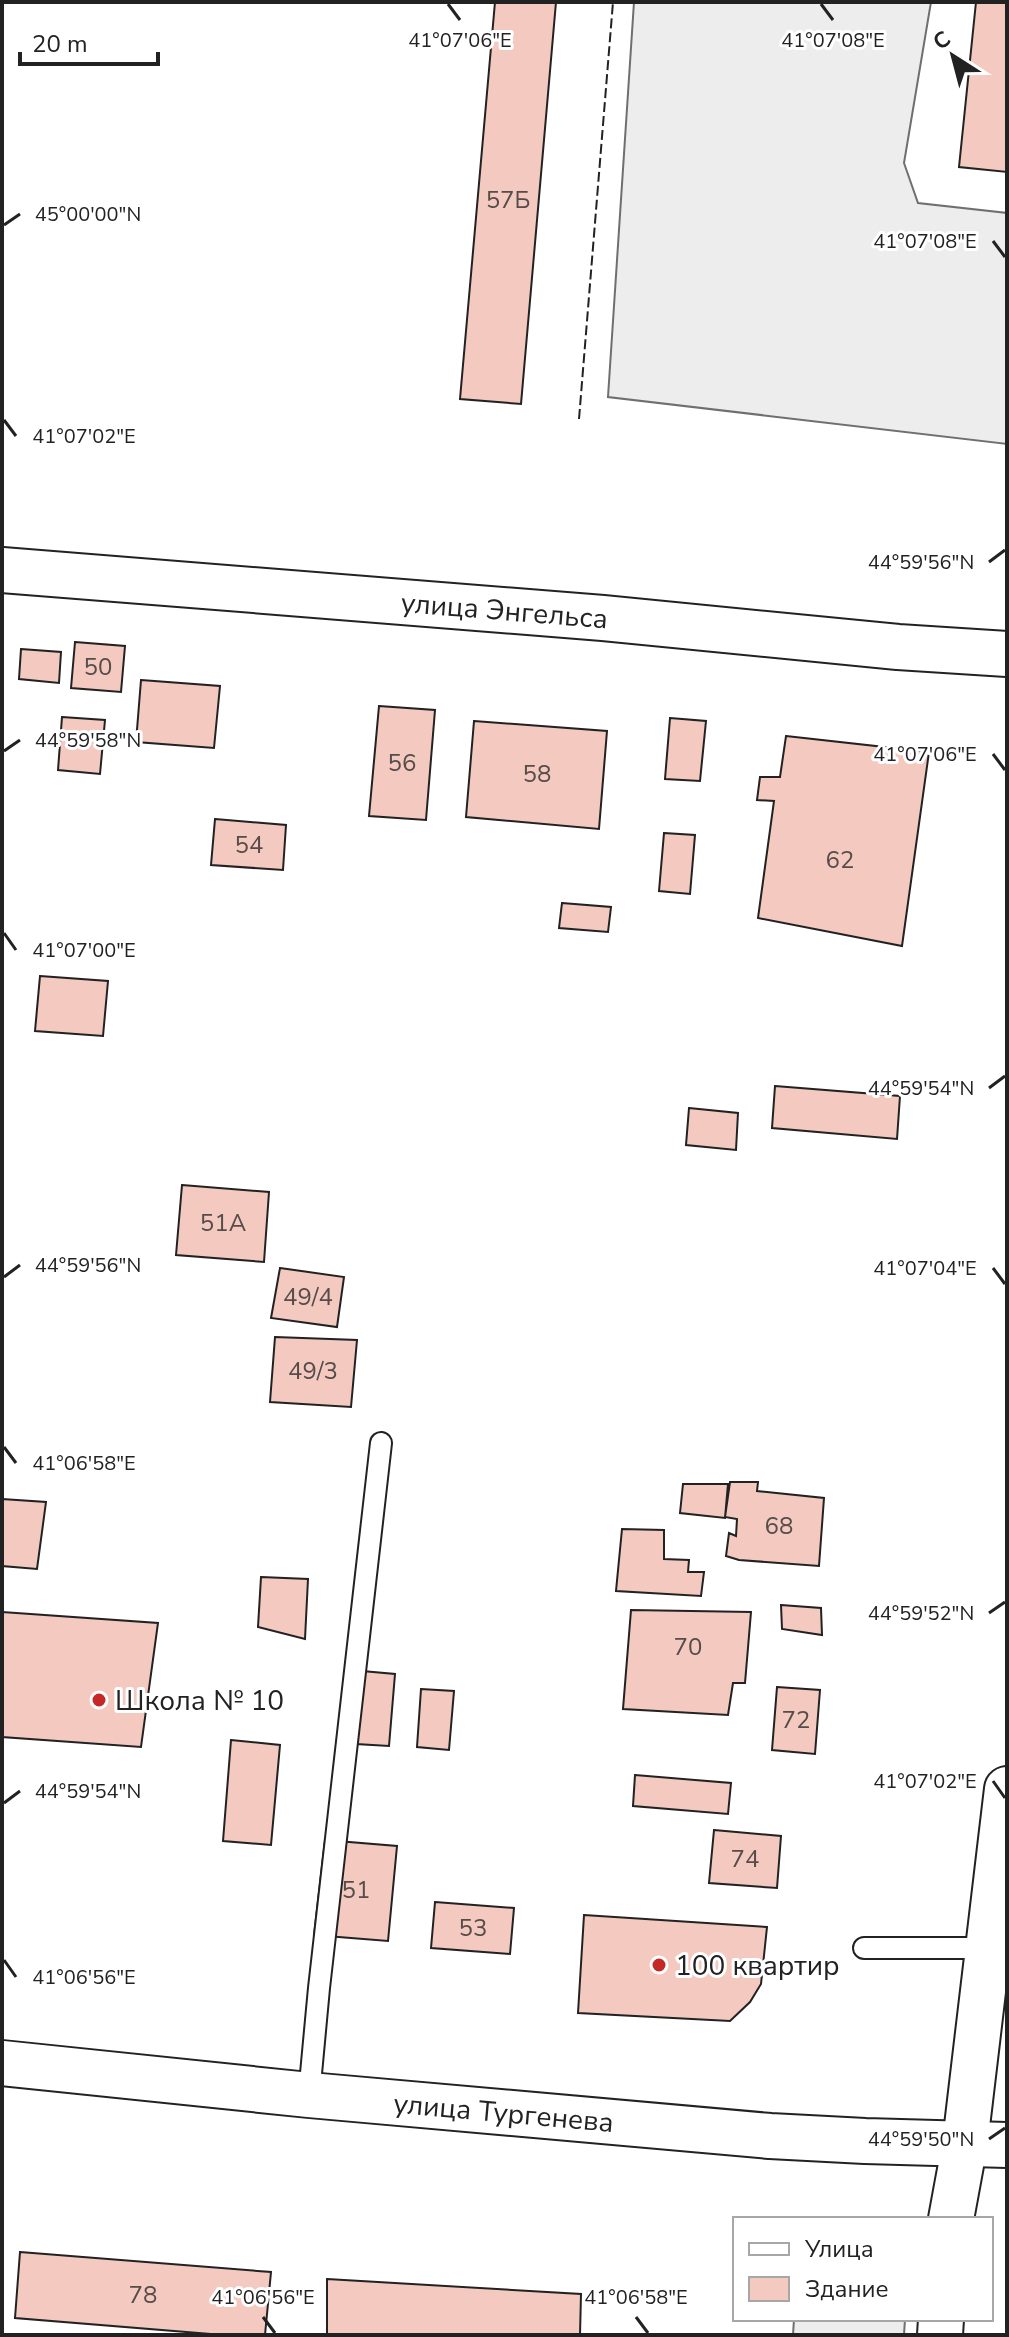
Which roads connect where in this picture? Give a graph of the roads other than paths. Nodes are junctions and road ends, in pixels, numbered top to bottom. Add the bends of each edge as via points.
1 (2, 570) edge
2 (1007, 654) edge
3 (381, 1443) dead end
4 (1007, 1789) edge
5 (864, 1948) dead end
6 (989, 1948) junction
7 (2, 2063) edge
8 (309, 2095) junction
9 (986, 2144) edge
10 (952, 2217) edge

1 - 2 street, улица Энгельса
3 - 8 lane
4 - 6 street
5 - 6 lane
6 - 9 street
7 - 8 street, улица Тургенева
8 - 9 street, улица Тургенева via 770,2136
9 - 10 street

